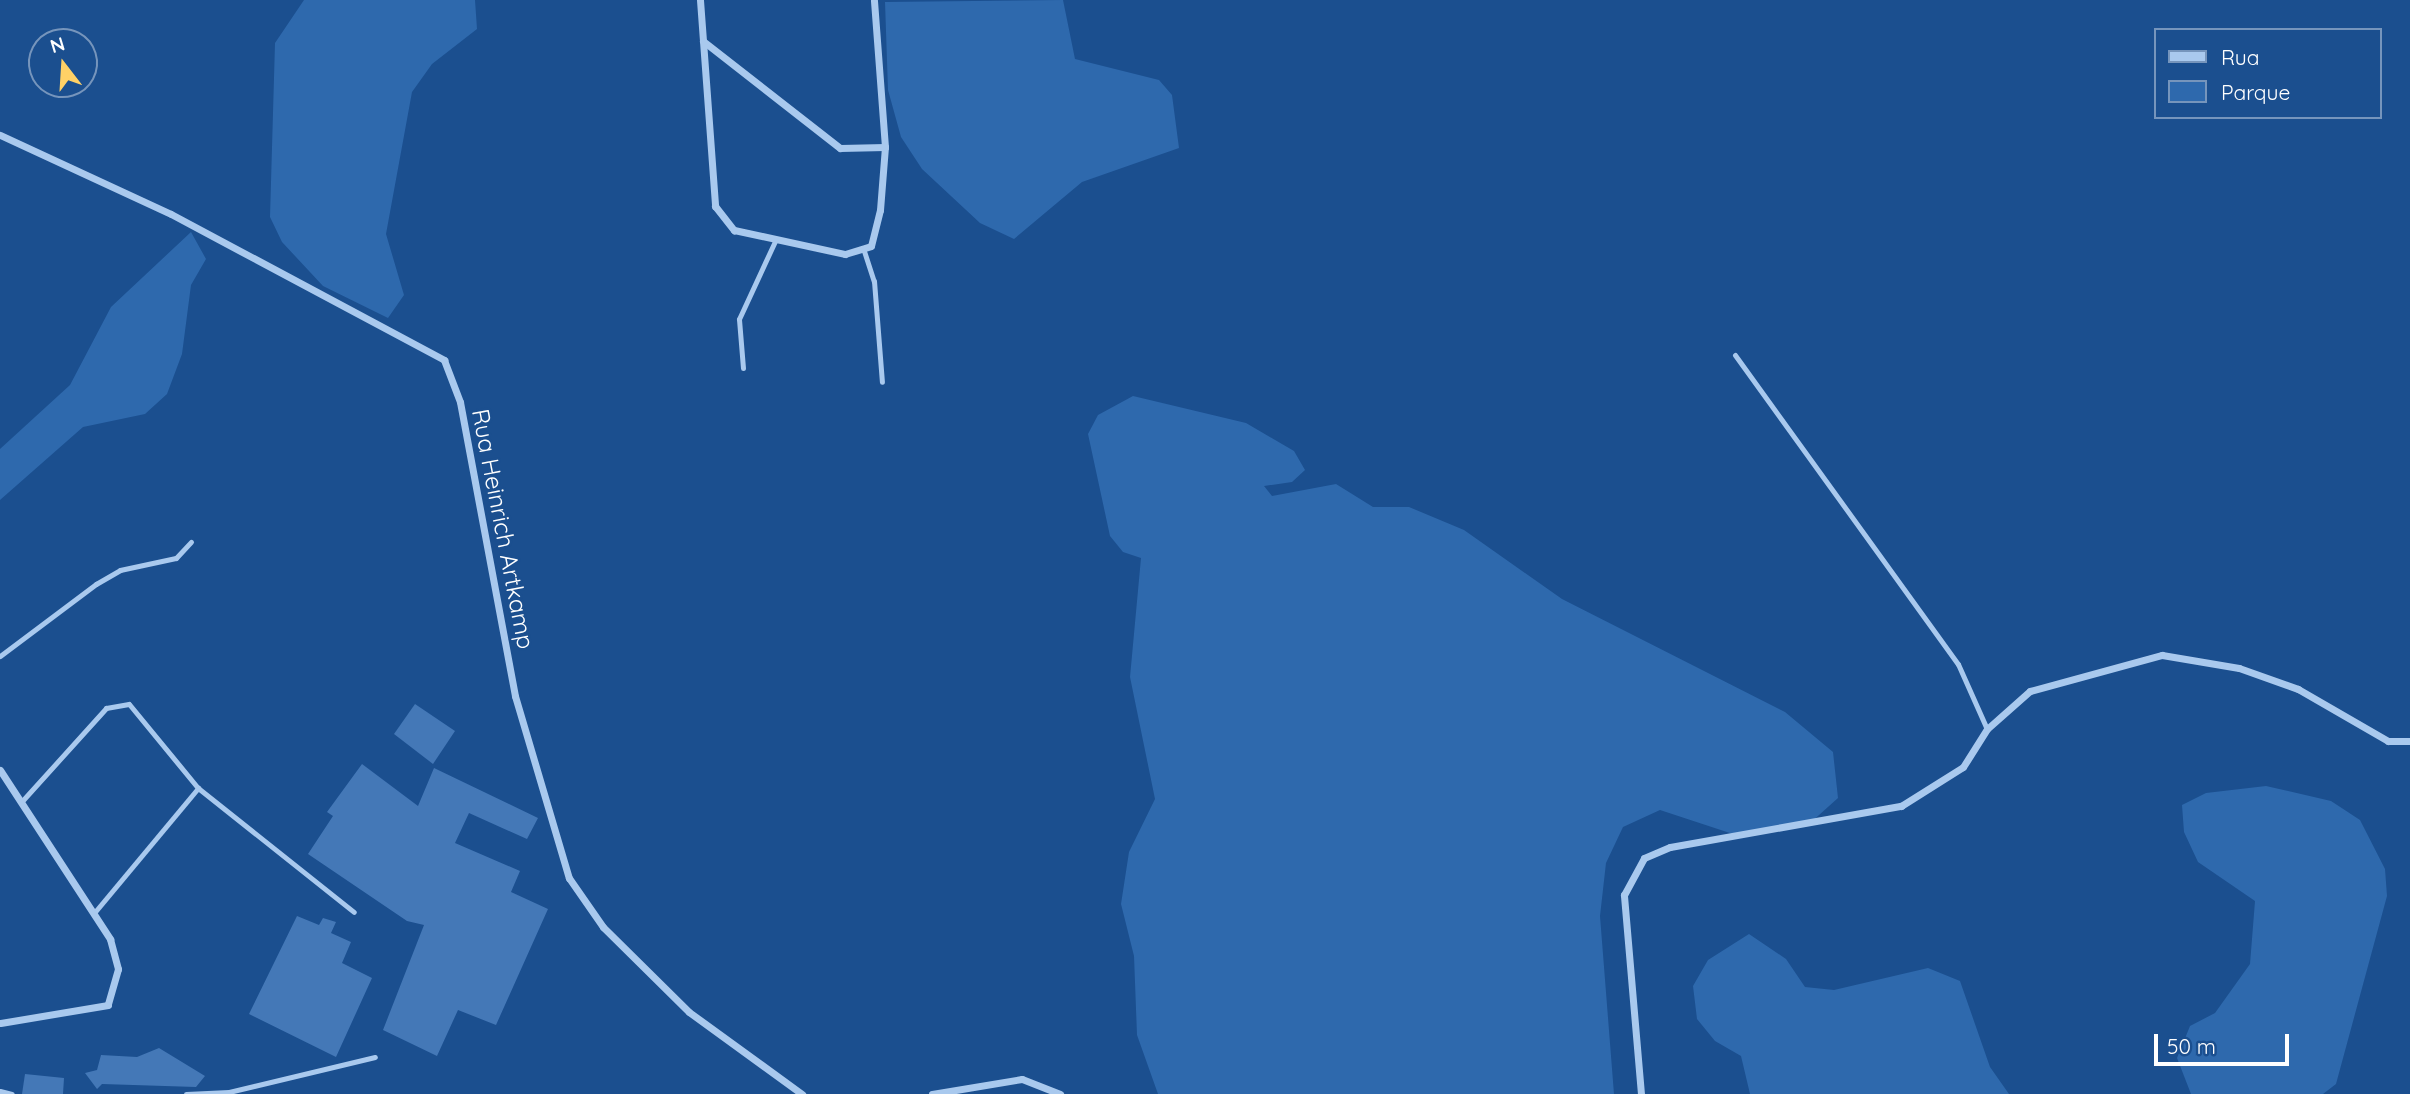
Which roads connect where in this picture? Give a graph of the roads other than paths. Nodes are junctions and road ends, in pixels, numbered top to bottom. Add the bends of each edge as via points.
1 (700, 0) edge
2 (874, 0) edge
3 (703, 41) junction
4 (0, 135) edge
5 (885, 147) junction
6 (775, 241) junction
7 (864, 251) junction
8 (1735, 355) dead end
9 (743, 368) dead end
10 (882, 382) dead end
11 (191, 542) dead end
12 (0, 656) edge
13 (1987, 729) junction
14 (2410, 741) edge
15 (0, 770) edge
16 (198, 788) junction
17 (23, 800) junction
18 (354, 912) dead end
19 (94, 913) junction
20 (0, 1023) edge
21 (375, 1057) dead end
22 (0, 1091) edge
23 (12, 1094) edge
24 (186, 1094) edge
25 (802, 1094) edge
26 (932, 1094) edge
27 (1060, 1094) edge
28 (1641, 1094) edge

1 - 3 street
2 - 5 street
3 - 5 street via 822,138 858,152
3 - 6 street via 715,206 734,230
4 - 25 street, Rua Heinrich Artkamp via 172,214 444,360 460,402 515,696 569,878 603,927 689,1012
5 - 7 street via 877,222
6 - 7 street via 845,254
6 - 9 lane via 739,319
7 - 10 lane via 874,281
8 - 13 lane via 1958,664
11 - 12 lane via 176,558 120,570 96,584
13 - 14 street via 2031,691 2162,655 2239,668 2298,689 2388,741
13 - 28 street via 1963,768 1901,806 1670,847 1644,858 1624,895
15 - 17 street
16 - 17 lane via 130,704 106,708
16 - 18 lane
16 - 19 lane
17 - 19 street
19 - 20 street via 118,968 108,1005
21 - 24 lane via 229,1092
22 - 23 lane
26 - 27 street via 1022,1079

